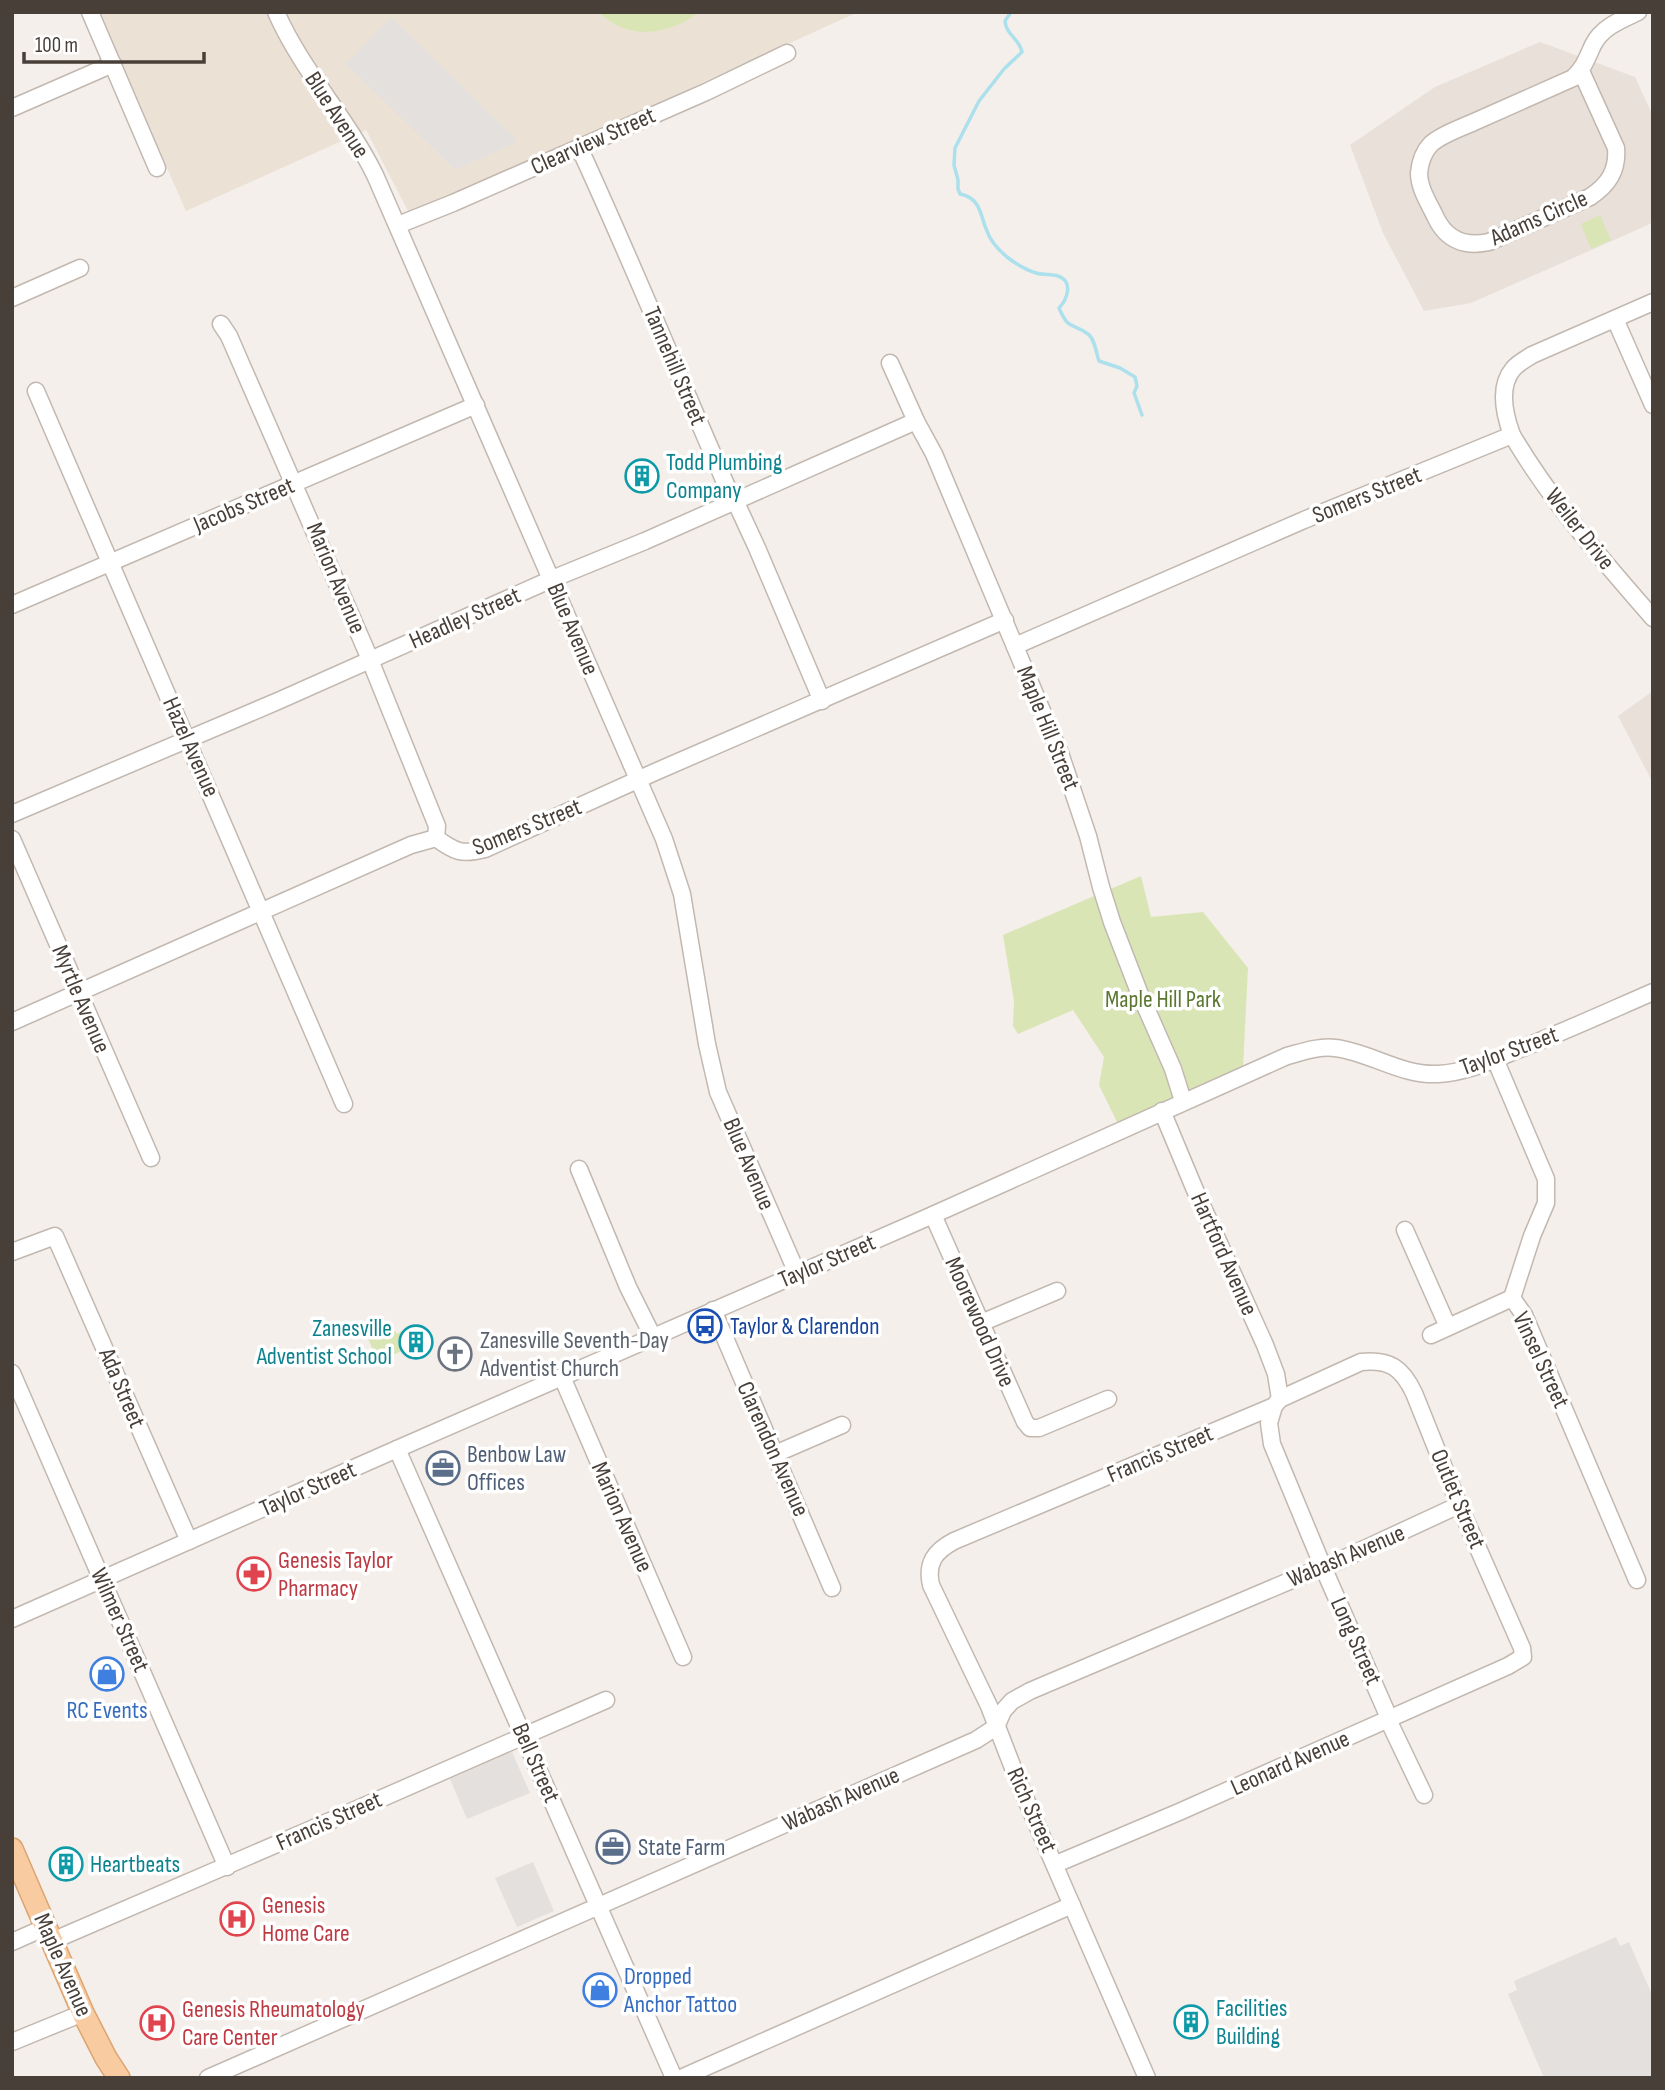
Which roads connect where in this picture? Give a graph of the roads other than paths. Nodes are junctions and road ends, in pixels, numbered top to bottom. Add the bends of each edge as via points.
1 (90, 12) edge
2 (276, 12) edge
3 (1638, 12) edge
4 (787, 53) dead end
5 (113, 64) junction
6 (1580, 71) junction
7 (12, 108) edge
8 (579, 147) junction
9 (157, 168) dead end
10 (398, 225) junction
11 (80, 268) dead end
12 (12, 298) edge
13 (1653, 302) edge
14 (1615, 319) junction
15 (221, 324) dead end
16 (891, 363) dead end
17 (36, 391) dead end
18 (476, 405) junction
19 (1653, 405) edge
20 (916, 421) junction
21 (1512, 435) junction
22 (295, 483) junction
23 (734, 501) junction
24 (109, 563) junction
25 (552, 579) junction
26 (12, 604) edge
27 (1653, 618) edge
28 (1005, 620) junction
29 (1015, 646) junction
30 (369, 661) junction
31 (822, 701) junction
32 (187, 739) junction
33 (639, 780) junction
34 (12, 814) edge
35 (436, 838) junction
36 (12, 839) edge
37 (262, 913) junction
38 (1653, 992) edge
39 (78, 994) junction
40 (12, 1022) edge
41 (1495, 1059) junction
42 (1183, 1101) junction
43 (344, 1104) dead end
44 (1162, 1111) junction
45 (150, 1158) dead end
46 (579, 1169) dead end
47 (933, 1215) junction
48 (1405, 1230) dead end
49 (12, 1252) edge
50 (797, 1273) junction
51 (1057, 1291) dead end
52 (1511, 1298) junction
53 (713, 1310) junction
54 (981, 1323) junction
55 (1448, 1328) junction
56 (1431, 1335) dead end
57 (653, 1337) junction
58 (1373, 1361) joint
59 (12, 1373) edge
60 (562, 1377) junction
61 (1108, 1399) dead end
62 (1277, 1403) junction
63 (842, 1425) dead end
64 (397, 1449) junction
65 (775, 1454) junction
66 (1459, 1505) junction
67 (189, 1541) junction
68 (944, 1546) joint
69 (1323, 1567) junction
70 (102, 1579) junction
71 (1637, 1580) dead end
72 (832, 1588) dead end
73 (12, 1619) edge
74 (683, 1657) dead end
75 (1522, 1657) joint
76 (606, 1700) dead end
77 (1389, 1719) junction
78 (996, 1727) junction
79 (524, 1736) junction
80 (1424, 1795) dead end
81 (12, 1849) edge
82 (1056, 1864) junction
83 (227, 1867) junction
84 (599, 1905) junction
85 (1072, 1905) junction
86 (49, 1934) junction
87 (12, 1942) edge
88 (83, 2012) junction
89 (12, 2042) edge
90 (119, 2078) edge
91 (208, 2078) edge
92 (674, 2078) edge
93 (681, 2078) edge
94 (1147, 2078) edge

1 - 5 street
2 - 10 street, Blue Avenue via 300,58 366,157
3 - 6 street via 1605,30
4 - 8 street, Clearview Street
5 - 7 street
5 - 9 street
6 - 6 street, Adams Circle via 1433,142 1419,173 1421,186 1449,237 1476,245 1489,242 1602,189 1612,176 1616,148
8 - 10 street, Clearview Street
8 - 23 street, Tannehill Street
10 - 18 street, Blue Avenue
11 - 12 street
13 - 14 street
14 - 19 street
14 - 21 street via 1532,355 1511,372 1504,399
15 - 22 street, Marion Avenue
16 - 20 street, Maple Hill Street
17 - 24 street, Hazel Avenue
18 - 22 street, Jacobs Street
18 - 25 street, Blue Avenue
20 - 23 street, Headley Street
20 - 28 street, Maple Hill Street
21 - 27 street, Weiler Drive via 1572,520
21 - 29 street, Somers Street
22 - 24 street, Jacobs Street
22 - 30 street, Marion Avenue
23 - 25 street, Headley Street
23 - 31 street, Tannehill Street
24 - 26 street, Jacobs Street
24 - 32 street, Hazel Avenue
25 - 30 street, Headley Street
25 - 33 street, Blue Avenue
28 - 29 street, Maple Hill Street
28 - 31 street, Somers Street
29 - 42 street, Maple Hill Street via 1061,756 1112,922
30 - 32 street, Headley Street
30 - 35 street, Marion Avenue via 437,826
31 - 33 street, Somers Street
32 - 34 street, Headley Street
32 - 37 street, Hazel Avenue
33 - 35 street, Somers Street via 471,853 452,850
33 - 50 street, Blue Avenue via 682,894 718,1092
35 - 37 street, Somers Street
36 - 39 street, Myrtle Avenue
37 - 39 street, Somers Street
37 - 43 street, Hazel Avenue
38 - 41 street, Taylor Street
39 - 40 street, Somers Street
39 - 45 street, Myrtle Avenue
41 - 42 street, Taylor Street via 1439,1074 1319,1048 1287,1056
41 - 52 street, Vinsel Street via 1546,1179 1546,1202
42 - 44 street, Taylor Street
44 - 47 street, Taylor Street
44 - 62 street, Hartford Avenue via 1265,1345 1276,1374
46 - 57 street
47 - 50 street, Taylor Street
47 - 54 street, Moorewood Drive
48 - 55 street
49 - 67 street, Ada Street via 55,1236
50 - 53 street, Taylor Street
51 - 54 street
52 - 55 street
52 - 71 street, Vinsel Street via 1524,1315
53 - 57 street, Taylor Street
53 - 65 street, Clarendon Avenue
54 - 61 street, Moorewood Drive via 1030,1428
55 - 56 street
57 - 60 street, Taylor Street
58 - 62 street, Francis Street via 1361,1362
58 - 66 street, Outlet Street via 1396,1368 1408,1381
59 - 70 street, Wilmer Street
60 - 64 street, Taylor Street
60 - 74 street, Marion Avenue
62 - 68 street, Francis Street
62 - 69 street, Long Street via 1269,1423 1272,1444
63 - 65 street
64 - 67 street, Taylor Street
64 - 79 street, Bell Street
65 - 72 street, Clarendon Avenue
66 - 69 street, Wabash Avenue
66 - 75 street, Outlet Street
67 - 70 street, Taylor Street
68 - 78 street, Rich Street via 933,1557 931,1585
69 - 77 street, Long Street
69 - 78 street, Wabash Avenue via 1030,1690 1012,1701
70 - 73 street, Taylor Street
70 - 83 street, Wilmer Street
75 - 77 street, Leonard Avenue
76 - 79 street, Francis Street
77 - 80 street, Long Street
77 - 82 street, Leonard Avenue
78 - 82 street, Rich Street
78 - 84 street, Wabash Avenue
79 - 83 street, Francis Street
79 - 84 street, Bell Street
81 - 86 main road, Maple Avenue
82 - 85 street, Rich Street
83 - 86 street, Francis Street
84 - 91 street, Wabash Avenue
84 - 92 street, Bell Street
85 - 93 street
85 - 94 street, Rich Street
86 - 87 street, Francis Street
86 - 88 main road, Maple Avenue
88 - 89 street
88 - 90 main road, Maple Avenue

